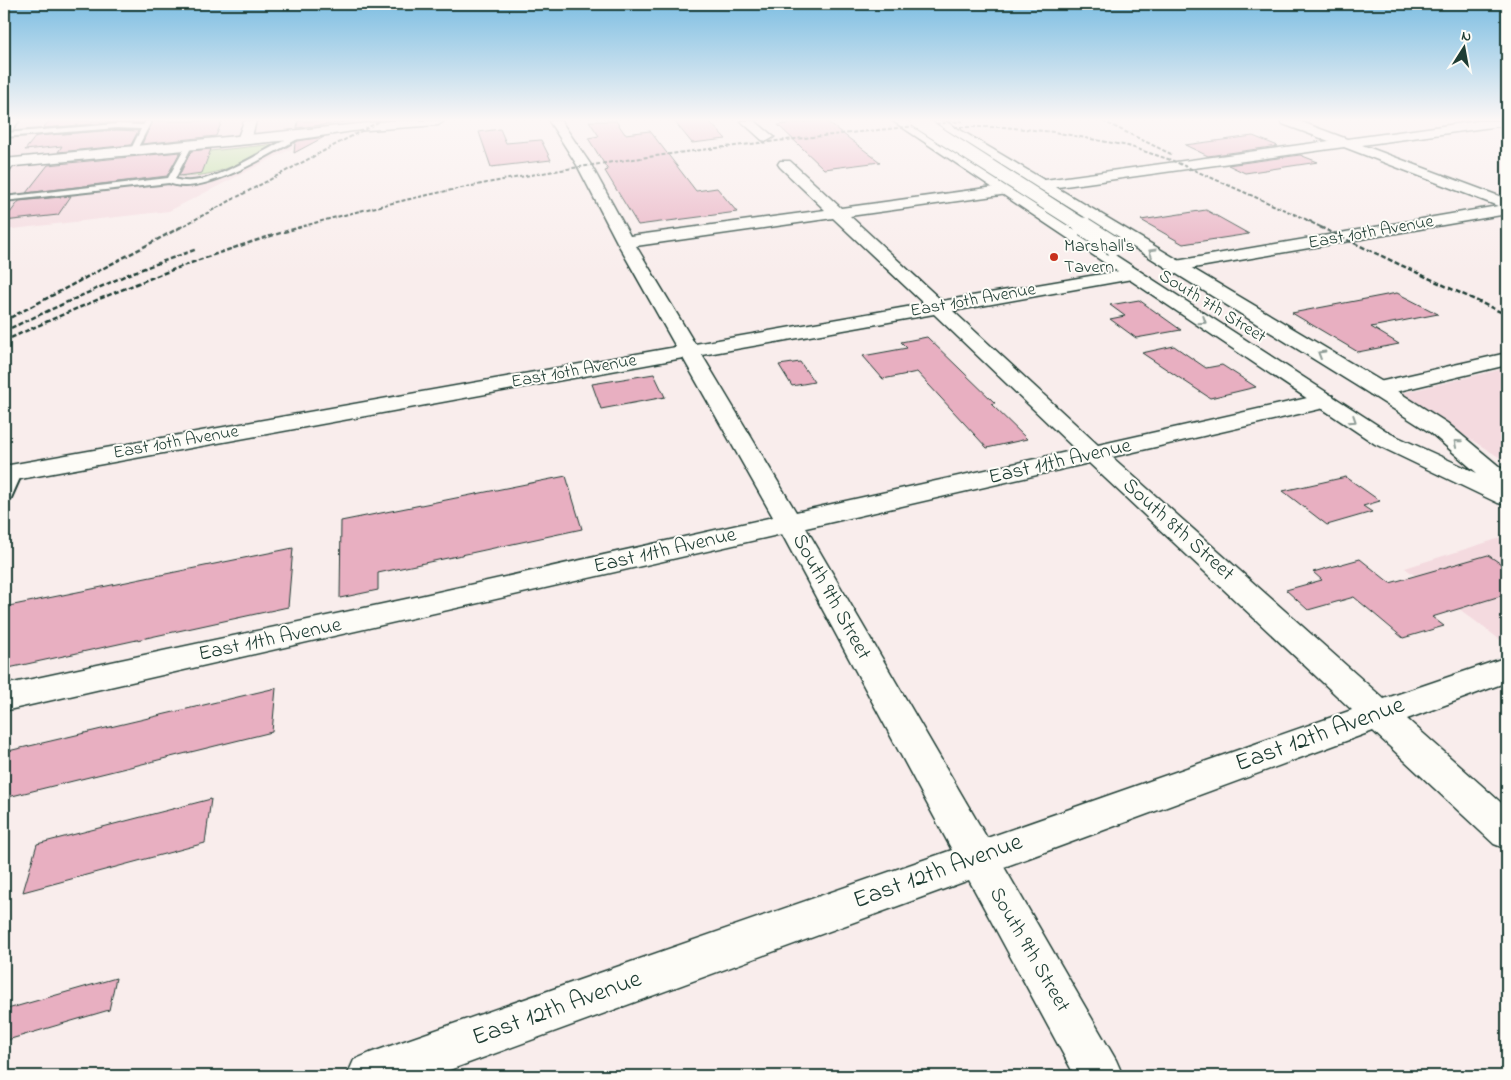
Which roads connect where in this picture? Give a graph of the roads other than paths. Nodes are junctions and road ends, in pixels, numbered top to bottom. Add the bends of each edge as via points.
1 (176, 171) edge
2 (230, 171) edge
3 (587, 171) edge
4 (794, 171) edge
5 (975, 171) edge
6 (997, 171) edge
7 (1019, 171) edge
8 (1134, 171) edge
9 (1420, 171) edge
10 (172, 180) junction
11 (1040, 184) junction
12 (1002, 189) junction
13 (4, 199) edge
14 (1507, 204) edge
15 (1507, 209) edge
16 (838, 212) junction
17 (625, 242) junction
18 (1176, 266) junction
19 (1132, 274) junction
20 (937, 308) junction
21 (688, 351) junction
22 (1507, 359) edge
23 (1378, 389) junction
24 (1325, 401) junction
25 (1094, 454) junction
26 (10, 472) edge
27 (1507, 486) edge
28 (1507, 493) edge
29 (1507, 497) edge
30 (4, 498) edge
31 (789, 522) junction
32 (1507, 669) edge
33 (4, 698) edge
34 (1378, 714) junction
35 (1507, 832) edge
36 (977, 858) junction
37 (370, 1076) edge
38 (1100, 1076) edge

1 - 10 lane
2 - 10 lane via 191,182
3 - 17 street, South 9th Street
4 - 16 street, South 8th Street
5 - 12 street
6 - 28 street, South 7th Street, bridge
7 - 11 street
8 - 11 street
9 - 14 street
10 - 13 lane
11 - 12 street
18 -> 11 street
12 - 16 street
12 - 19 street
15 - 18 street, East 10th Avenue
16 - 17 street
16 - 20 street, South 8th Street
17 - 21 street, South 9th Street
23 -> 18 street
19 - 20 street, East 10th Avenue
19 -> 24 street
20 - 21 street, East 10th Avenue
20 - 25 street, South 8th Street
21 - 26 street, East 10th Avenue
21 - 31 street, South 9th Street
22 - 23 street
27 -> 23 street via 1439,428
24 - 25 street, East 11th Avenue
24 -> 29 street via 1383,439
25 - 31 street, East 11th Avenue
25 - 34 street, South 8th Street
26 - 30 lane
31 - 33 street, East 11th Avenue
31 - 36 street, South 9th Street
32 - 34 street, East 12th Avenue
34 - 35 street, South 8th Street
34 - 36 street, East 12th Avenue
36 - 37 street, East 12th Avenue
36 - 38 street, South 9th Street

